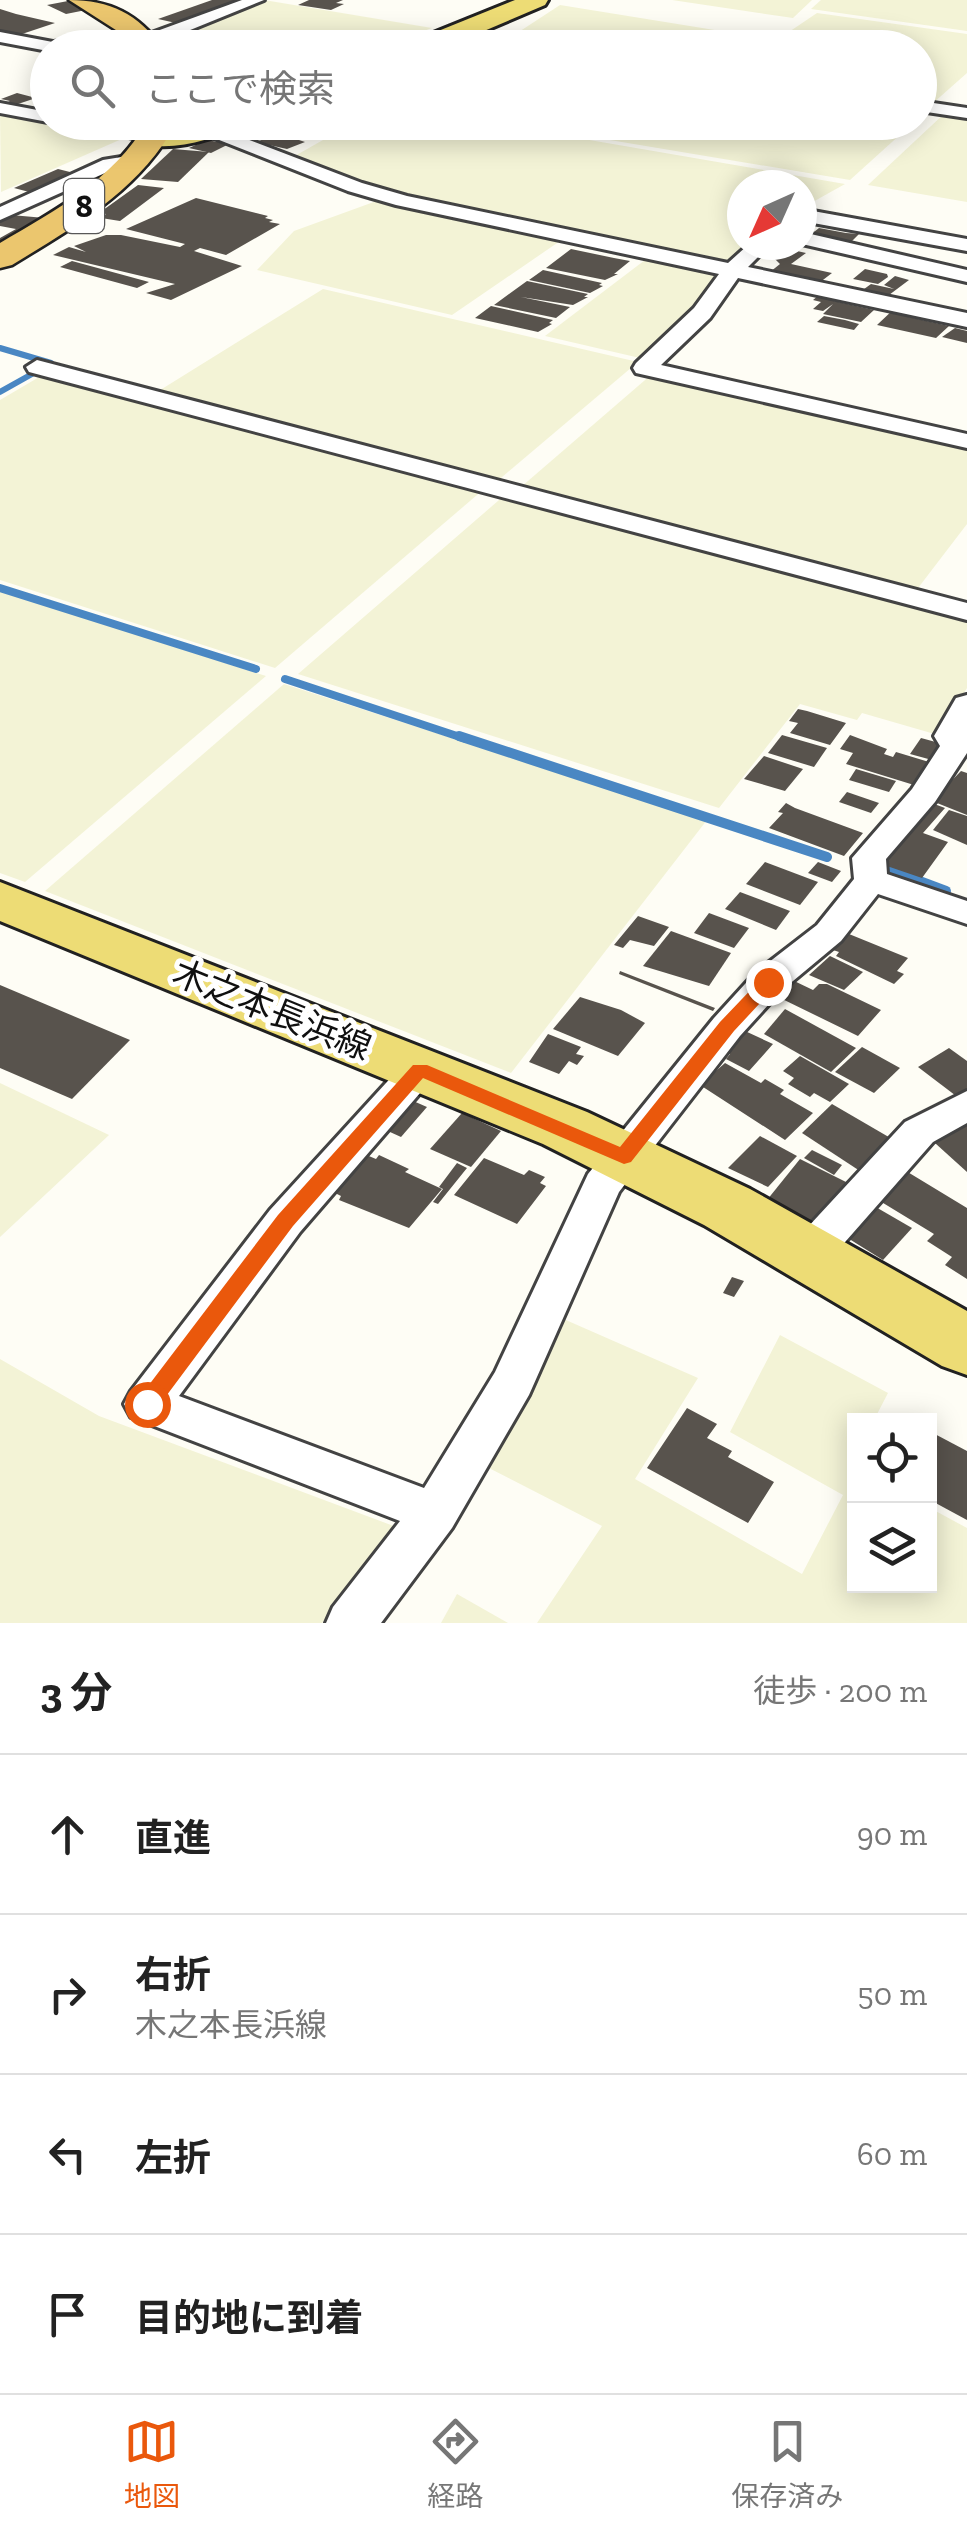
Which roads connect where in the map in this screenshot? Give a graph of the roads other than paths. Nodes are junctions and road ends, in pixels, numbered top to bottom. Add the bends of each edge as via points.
1 (82, 0) edge
2 (256, 0) edge
3 (536, 0) edge
4 (126, 30) edge
5 (177, 30) edge
6 (462, 30) edge
7 (0, 37) edge
8 (30, 43) edge
9 (0, 108) edge
10 (937, 109) edge
11 (967, 113) edge
12 (30, 114) edge
13 (152, 140) edge
14 (253, 140) edge
15 (0, 195) edge
16 (26, 202) junction
17 (0, 214) edge
18 (817, 218) edge
19 (817, 241) edge
20 (967, 245) edge
21 (0, 258) edge
22 (744, 260) edge
23 (733, 270) junction
24 (967, 276) edge
25 (967, 320) edge
26 (37, 367) dead end
27 (967, 441) edge
28 (967, 612) edge
29 (967, 704) edge
30 (872, 880) junction
31 (0, 900) edge
32 (967, 913) edge
33 (420, 1070) junction
34 (967, 1106) edge
35 (624, 1157) junction
36 (808, 1254) junction
37 (967, 1346) edge
38 (435, 1513) junction
39 (350, 1623) edge

1 - 4 highway
2 - 5 street
3 - 6 main road
7 - 8 street
9 - 12 street
10 - 11 street
13 - 16 street
13 - 21 highway, 8 via 97,197
14 - 23 street via 403,200
15 - 16 street
16 - 17 street
18 - 20 street
19 - 24 street
22 - 23 street
23 - 25 street
23 - 27 street via 702,313 644,368
26 - 28 street
29 - 30 street via 950,736 956,746 946,762 869,858
30 - 32 street
30 - 35 street via 829,933 727,1026
31 - 33 main road, 木之本長浜線
33 - 35 main road, 木之本長浜線
33 - 38 street via 286,1221 147,1404
34 - 36 street via 919,1132
35 - 36 main road, 木之本長浜線
35 - 38 street via 602,1185 513,1382
36 - 37 main road, 木之本長浜線
38 - 39 street

